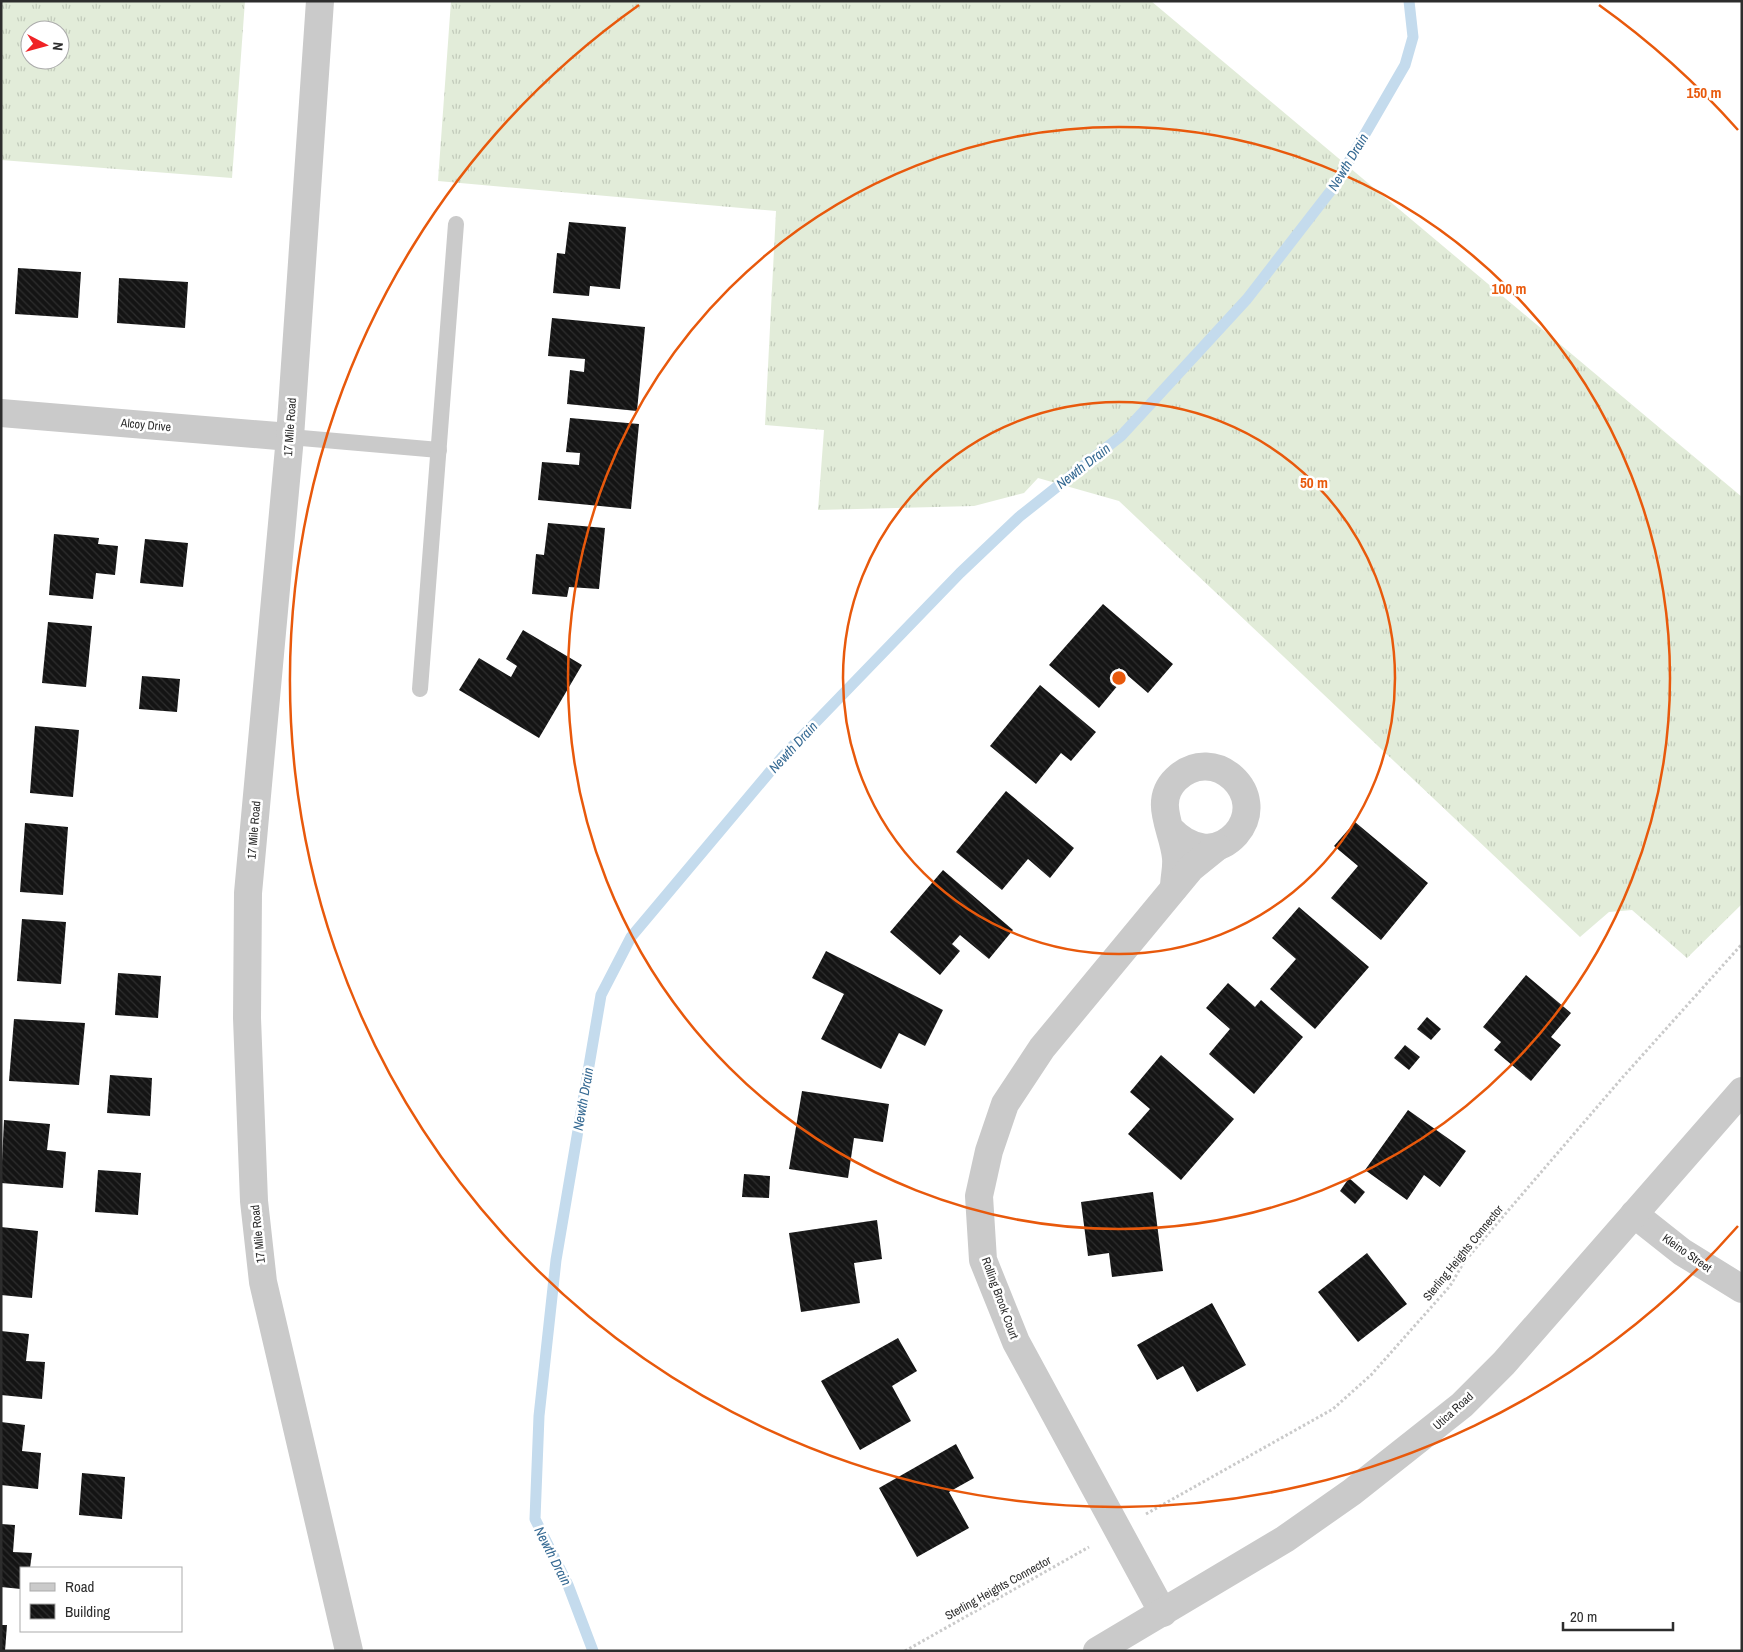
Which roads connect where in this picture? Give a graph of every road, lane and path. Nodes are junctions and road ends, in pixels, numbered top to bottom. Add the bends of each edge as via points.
1 (320, 1) edge
2 (456, 224) dead end
3 (1, 413) edge
4 (290, 437) junction
5 (439, 450) junction
6 (420, 689) dead end
7 (1170, 830) junction
8 (1217, 847) junction
9 (1174, 888) junction
10 (1742, 944) edge
11 (1742, 1091) edge
12 (1634, 1214) junction
13 (1742, 1289) edge
14 (1149, 1513) dead end
15 (1091, 1545) dead end
16 (1163, 1613) junction
17 (349, 1651) edge
18 (905, 1651) edge
19 (1097, 1651) edge

1 - 4 street, 17 Mile Road
2 - 5 lane
3 - 4 street, Alcoy Drive
4 - 5 lane
4 - 17 street, 17 Mile Road via 248,893 247,1018 254,1201 263,1282
5 - 6 lane
7 - 8 street via 1191,846
7 - 8 street, Rolling Brook Court via 1164,804 1174,780 1198,767 1225,771 1244,792 1246,805 1238,832
7 - 9 street, Rolling Brook Court via 1176,858
8 - 9 street, Rolling Brook Court via 1191,868
9 - 16 street, Rolling Brook Court via 1042,1048 1005,1104 979,1196 983,1260 1016,1342
10 - 14 path, Sterling Heights Connector via 1622,1078 1464,1262 1450,1286 1363,1383 1333,1409
11 - 12 street, Utica Road
12 - 13 street, Kleino Street via 1682,1252
12 - 16 street, Utica Road via 1504,1363 1462,1405 1352,1492 1285,1539
15 - 18 path, Sterling Heights Connector
16 - 19 street, Utica Road

